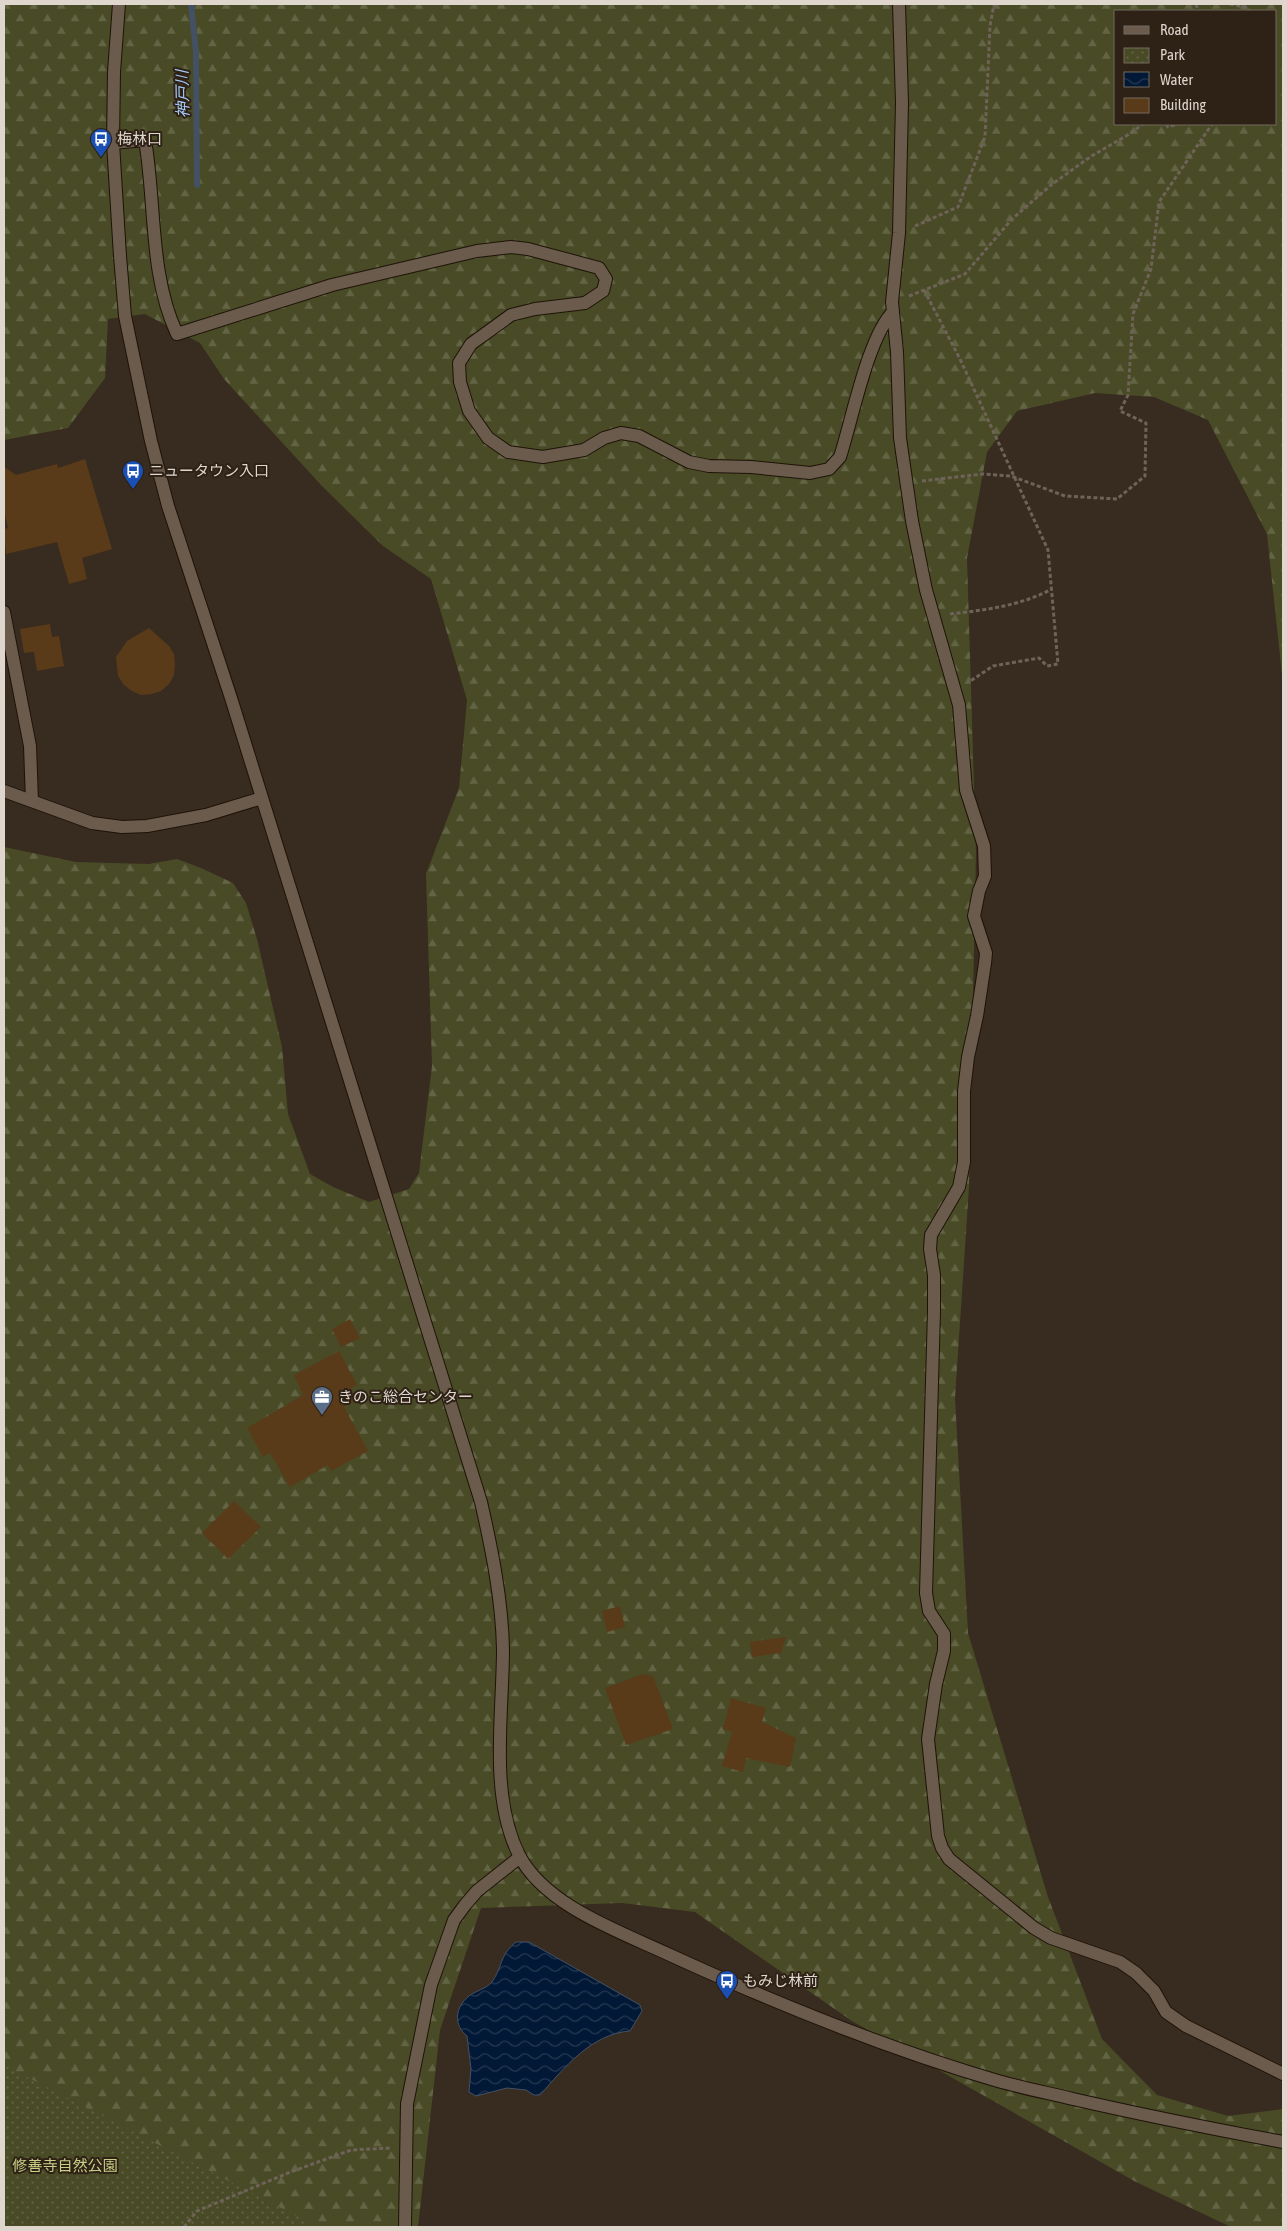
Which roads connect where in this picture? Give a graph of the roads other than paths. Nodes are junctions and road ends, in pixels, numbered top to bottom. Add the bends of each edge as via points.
1 (119, 4) edge
2 (899, 4) edge
3 (113, 143) junction
4 (893, 307) junction
5 (4, 618) edge
6 (4, 791) edge
7 (262, 798) junction
8 (32, 801) junction
9 (520, 1857) junction
10 (1283, 2074) edge
11 (1283, 2142) edge
12 (405, 2227) edge

1 - 3 street
2 - 4 street via 902,103
3 - 4 street via 145,140 160,285 178,334 332,285 477,251 511,247 528,249 599,268 606,279 603,291 585,303 511,315 471,344 460,363 460,382 469,411 488,438 508,452 543,457 584,450 604,438 622,433 639,436 689,462 709,466 810,473 829,469 840,458 870,356
3 - 7 street via 125,316 143,406 168,506
4 - 10 street via 900,438 907,483 926,590 959,705 966,790 985,851 986,876 974,916 986,953 964,1091 964,1162 959,1187 931,1235 930,1250 934,1311 926,1593 929,1611 944,1634 944,1652 928,1739 938,1836 949,1859 1034,1928 1051,1938 1120,1962 1154,1991 1166,2012 1186,2026
5 - 8 street via 30,746
6 - 8 street
7 - 8 street via 206,815 147,826 122,827 92,823
7 - 9 street via 482,1502 492,1551 503,1648 500,1730 503,1803
9 - 11 street via 554,1896 598,1922 843,2029 1001,2082 1155,2118
9 - 12 street via 477,1891 454,1920 431,1985 407,2104

